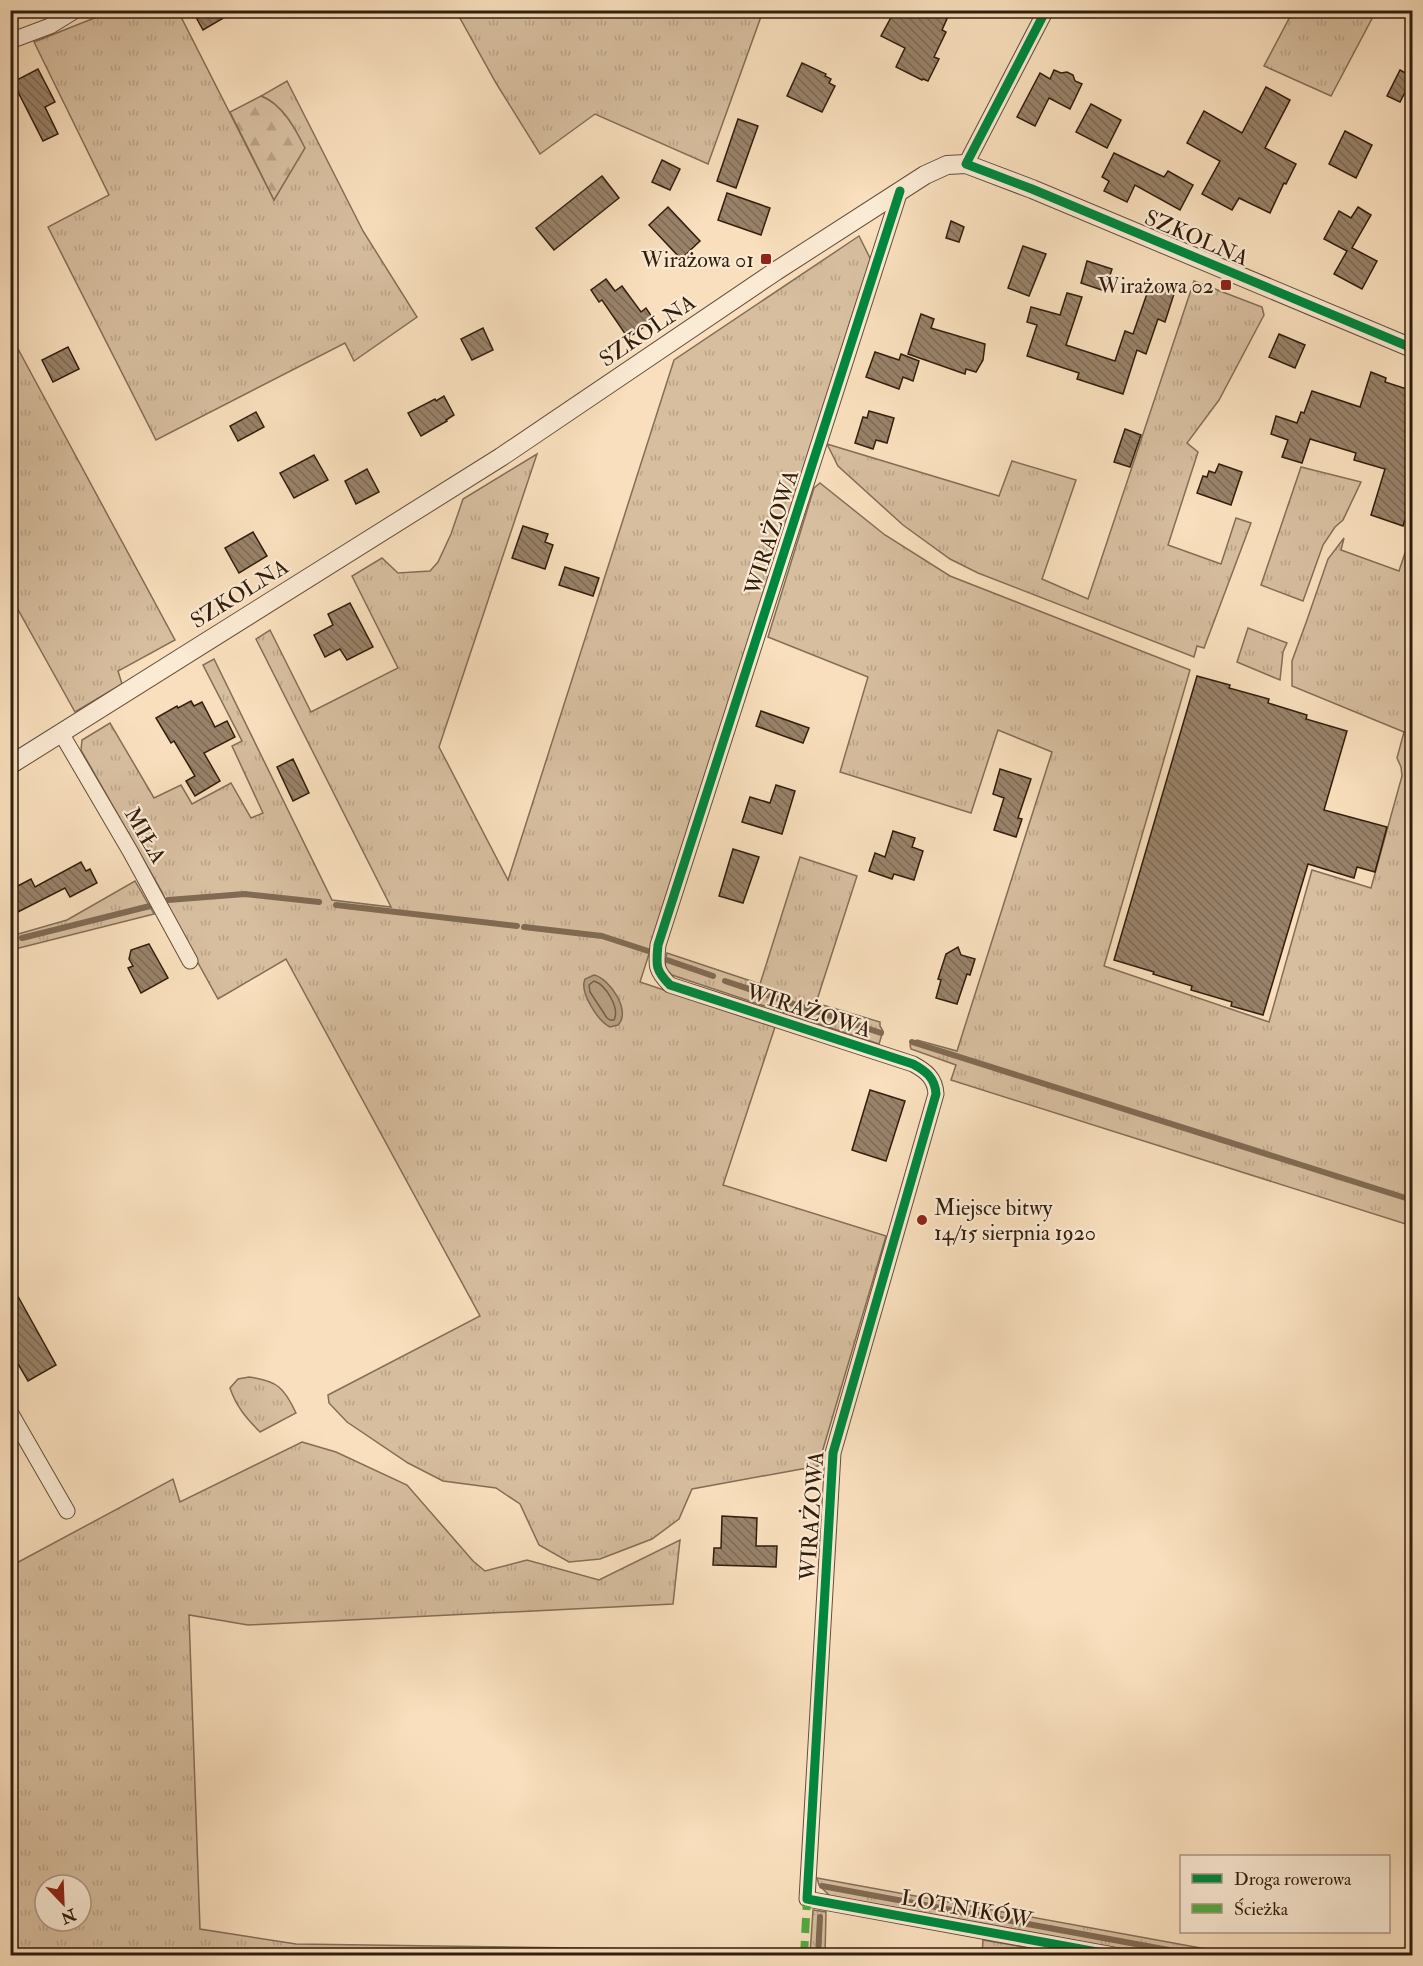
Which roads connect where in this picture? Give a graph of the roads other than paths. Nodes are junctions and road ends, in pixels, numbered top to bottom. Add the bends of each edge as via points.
1 (76, 10) edge
2 (1046, 10) edge
3 (10, 41) edge
4 (966, 164) junction
5 (900, 191) junction
6 (1413, 348) edge
7 (61, 733) junction
8 (10, 765) edge
9 (190, 961) dead end
10 (10, 1412) edge
11 (67, 1511) dead end
12 (807, 1899) joint
13 (1119, 1956) edge

1 - 3 street via 50,26
2 - 4 street
4 - 5 street, SZKOLNA via 947,165
4 - 6 street, SZKOLNA
5 - 7 street, SZKOLNA via 501,457
5 - 12 street, WIRAŻOWA via 658,945 656,966 670,985 913,1064 926,1071 936,1087 833,1453
7 - 8 street, SZKOLNA
7 - 9 street, MIŁA
10 - 11 street
12 - 13 street, LOTNIKÓW

